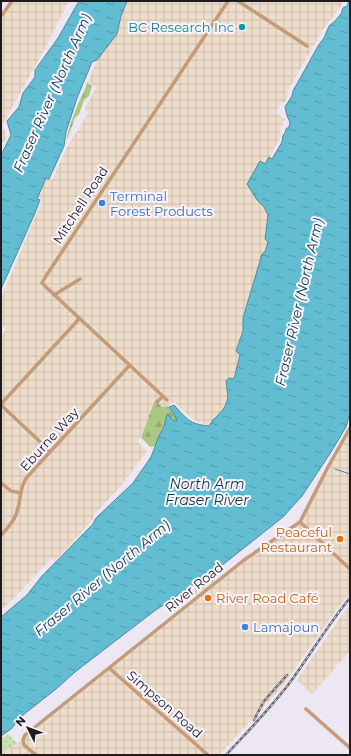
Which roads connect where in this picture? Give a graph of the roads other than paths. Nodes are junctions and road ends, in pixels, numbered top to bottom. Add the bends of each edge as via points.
1 (12, 1) edge
2 (228, 1) edge
3 (238, 1) edge
4 (1, 15) edge
5 (308, 46) dead end
6 (80, 279) dead end
7 (54, 295) junction
8 (79, 319) junction
9 (129, 366) junction
10 (163, 396) junction
11 (167, 400) dead end
12 (157, 402) dead end
13 (1, 405) edge
14 (350, 428) edge
15 (50, 451) junction
16 (1, 483) edge
17 (21, 493) junction
18 (300, 522) junction
19 (1, 535) edge
20 (350, 569) edge
21 (109, 668) junction
22 (306, 709) dead end
23 (350, 748) edge
24 (36, 755) edge
25 (208, 755) edge

1 - 4 street
2 - 7 street, Mitchell Road via 44,278 42,282
3 - 5 street
6 - 7 street
7 - 8 street, Mitchell Road
8 - 9 street, Mitchell Road
8 - 13 street
9 - 10 street, Mitchell Road
9 - 15 street, Eburne Way
10 - 11 street, Mitchell Road
10 - 12 street
13 - 15 street
14 - 18 street, River Road
15 - 17 street, Eburne Way via 25,480
16 - 17 street via 11,491
17 - 19 street, Eburne Way via 17,514
18 - 20 street
18 - 21 street, River Road via 244,560
21 - 24 street, River Road via 25,735 24,745
21 - 25 street, Simpson Road
22 - 23 street

